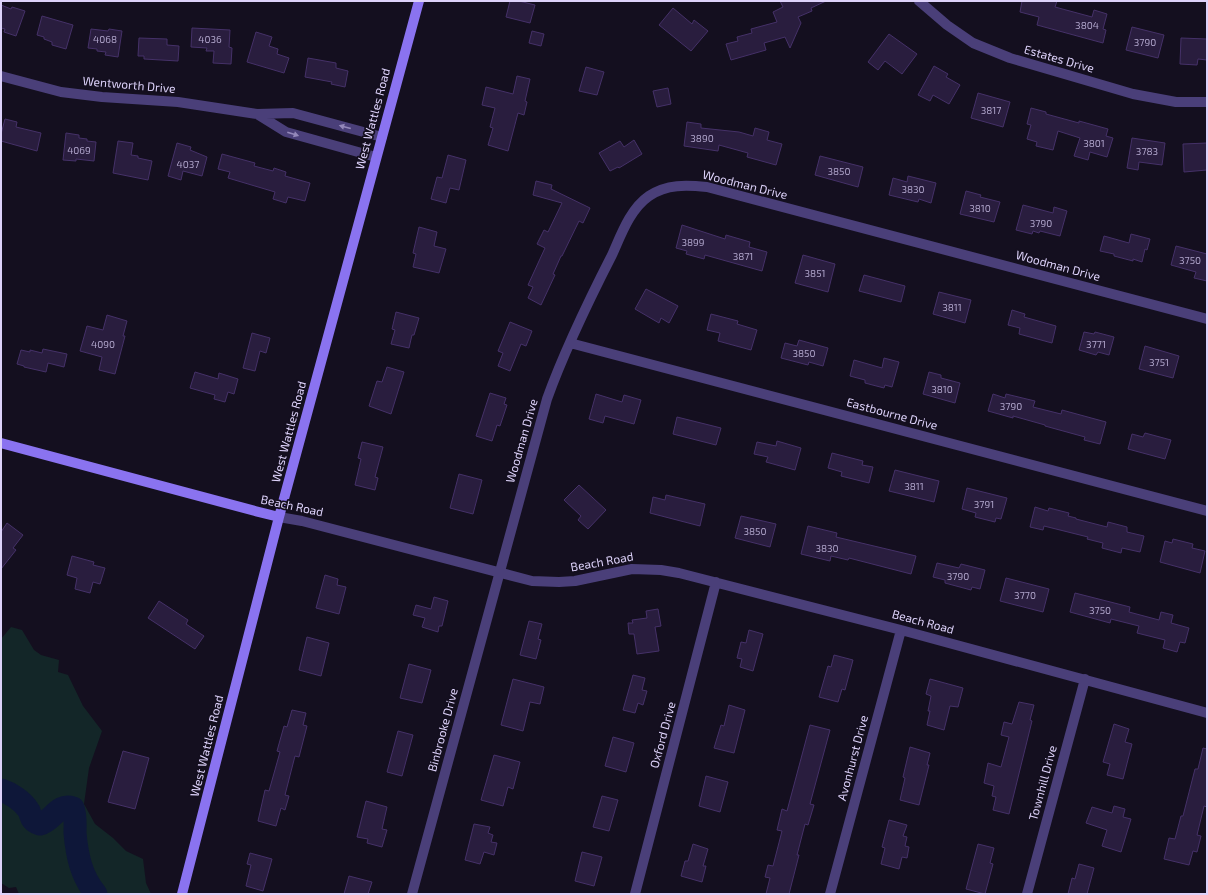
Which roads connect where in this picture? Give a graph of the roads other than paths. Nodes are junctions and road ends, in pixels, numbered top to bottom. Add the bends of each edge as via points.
1 (419, 1) edge
2 (919, 1) edge
3 (1, 76) edge
4 (1207, 102) edge
5 (257, 114) junction
6 (382, 137) junction
7 (376, 157) junction
8 (1207, 319) edge
9 (570, 343) junction
10 (1, 443) edge
11 (1207, 511) edge
12 (279, 516) junction
13 (499, 573) junction
14 (716, 582) junction
15 (901, 630) junction
16 (1085, 679) junction
17 (1207, 713) edge
18 (182, 894) edge
19 (412, 894) edge
20 (635, 894) edge
21 (830, 894) edge
22 (1027, 894) edge

1 - 6 street, West Wattles Road
2 - 4 street, Estates Drive via 947,26 973,43 1010,58 1133,94 1176,102
3 - 5 street, Wentworth Drive via 60,92 178,102
6 -> 5 street, Wentworth Drive via 293,113
5 -> 7 street, Wentworth Drive via 286,132
6 - 7 street, West Wattles Road
7 - 12 street, West Wattles Road
8 - 9 street, Woodman Drive via 707,187 682,185 656,192 638,207 628,222
9 - 11 street, Eastbourne Drive
9 - 13 street, Woodman Drive via 547,399
10 - 12 street, Beach Road
12 - 13 street, Beach Road
12 - 18 street, West Wattles Road
13 - 14 street, Beach Road via 532,581 558,582 646,568
13 - 19 street, Binbrooke Drive
14 - 15 street, Beach Road
14 - 20 street, Oxford Drive
15 - 16 street, Beach Road
15 - 21 street, Avonhurst Drive
16 - 17 street, Beach Road
16 - 22 street, Townhill Drive

